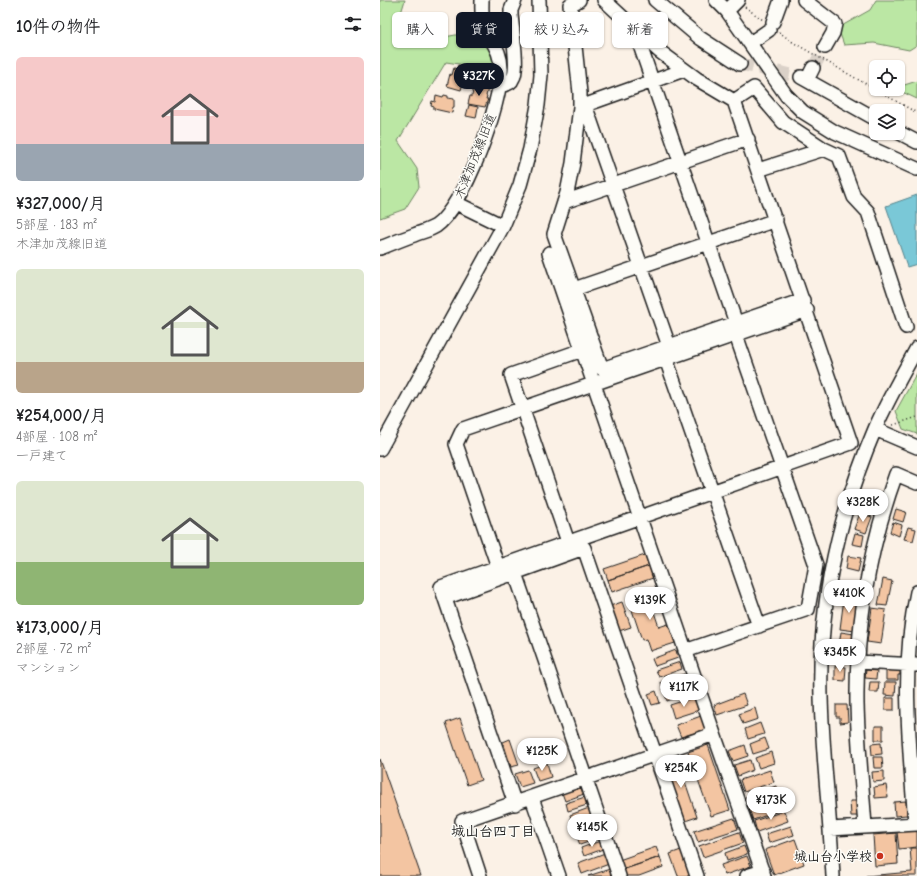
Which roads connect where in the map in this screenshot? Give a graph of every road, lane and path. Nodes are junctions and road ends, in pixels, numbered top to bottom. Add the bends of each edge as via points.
1 (482, 0) edge
2 (515, 0) edge
3 (539, 0) edge
4 (579, 0) edge
5 (604, 0) edge
6 (655, 0) edge
7 (738, 0) edge
8 (781, 0) edge
9 (804, 0) edge
10 (721, 4) edge
11 (616, 12) edge
12 (771, 26) junction
13 (750, 43) junction
14 (825, 47) tunnel mouth
15 (640, 48) edge
16 (656, 48) edge
17 (740, 64) tunnel mouth
18 (813, 68) tunnel mouth
19 (684, 70) junction
20 (652, 82) junction
21 (500, 85) junction
22 (734, 101) junction
23 (583, 106) junction
24 (917, 113) edge
25 (869, 115) edge
26 (905, 136) edge
27 (748, 139) junction
28 (917, 142) edge
29 (824, 149) junction
30 (680, 163) junction
31 (917, 169) edge
32 (758, 170) junction
33 (613, 186) junction
34 (564, 202) junction
35 (456, 203) junction
36 (776, 220) junction
37 (503, 226) junction
38 (708, 243) junction
39 (380, 248) edge
40 (549, 253) dead end
41 (641, 266) junction
42 (574, 289) junction
43 (805, 305) junction
44 (906, 326) dead end
45 (736, 329) junction
46 (669, 346) junction
47 (917, 348) edge
48 (582, 350) junction
49 (666, 359) junction
50 (594, 383) junction
51 (522, 409) junction
52 (917, 417) edge
53 (894, 425) dead end
54 (875, 429) junction
55 (917, 447) edge
56 (380, 449) edge
57 (781, 468) junction
58 (917, 483) edge
59 (712, 493) junction
60 (640, 517) junction
61 (568, 542) junction
62 (498, 567) junction
63 (515, 573) junction
64 (917, 592) edge
65 (445, 598) junction
66 (759, 626) junction
67 (686, 651) junction
68 (821, 661) junction
69 (858, 662) junction
70 (912, 665) edge
71 (714, 734) junction
72 (655, 756) junction
73 (586, 779) junction
74 (532, 798) junction
75 (515, 804) junction
76 (916, 824) edge
77 (865, 826) junction
78 (830, 829) junction
79 (764, 873) edge
80 (480, 876) edge
81 (559, 876) edge
82 (619, 876) edge
83 (697, 876) edge
84 (748, 876) edge
85 (833, 876) edge

1 - 21 street, 木津加茂線旧道 via 484,24 500,57
2 - 21 street via 511,10 515,73 510,83
3 - 37 street via 541,75 535,127 520,186
4 - 23 street via 570,5
5 - 11 street
6 - 17 street via 700,38
7 - 10 street
7 - 12 path
8 - 12 street
9 - 14 street via 835,24
10 - 13 street
12 - 13 street
12 - 24 path via 794,43
13 - 31 street via 786,95 803,112 835,132
15 - 20 street
16 - 19 street
18 - 25 street via 804,78
19 - 20 street
19 - 22 street
20 - 23 street
20 - 30 street
21 - 35 street, 木津加茂線旧道 via 489,125
22 - 27 street
22 - 29 street via 754,88 783,122
23 - 33 street
23 - 34 street
26 - 28 street
27 - 30 street
27 - 32 street
29 - 32 street
29 - 44 street via 839,156 854,197 868,212
30 - 33 street
30 - 38 street
32 - 36 street
33 - 34 street
33 - 41 street
34 - 42 street via 554,234
35 - 37 street
35 - 39 street, 木津加茂線旧道 via 437,225
36 - 38 street
36 - 43 street
37 - 56 street
38 - 41 street
38 - 45 street
40 - 48 street
41 - 42 street
41 - 46 street
42 - 46 street via 602,369
43 - 45 street
43 - 57 street via 851,443
45 - 46 street
45 - 49 street
45 - 57 street
47 - 54 street
48 - 50 street
48 - 51 street via 511,375
49 - 50 street
49 - 59 street
50 - 51 street
50 - 60 street
51 - 61 street
51 - 62 street via 463,429 456,444
52 - 53 path
54 - 55 street
54 - 68 street via 850,495 837,544 826,605
57 - 59 street
57 - 66 street via 816,565 808,609
58 - 69 street via 896,474 885,504 865,587
59 - 60 street
59 - 66 street
60 - 61 street
60 - 67 street
61 - 62 street
62 - 65 street via 441,587
63 - 65 street
63 - 72 street via 584,548
63 - 73 street
64 - 70 street via 912,614
65 - 75 street
66 - 67 street
67 - 71 street
68 - 69 path
68 - 78 street via 822,729
69 - 70 street
69 - 77 street via 858,718
70 - 76 street via 907,702
71 - 72 street
71 - 79 street
72 - 73 street
72 - 83 street
73 - 74 street
73 - 82 street
74 - 75 street
74 - 81 street
75 - 80 street via 462,821
76 - 77 street
77 - 78 street
78 - 85 street
79 - 84 street

